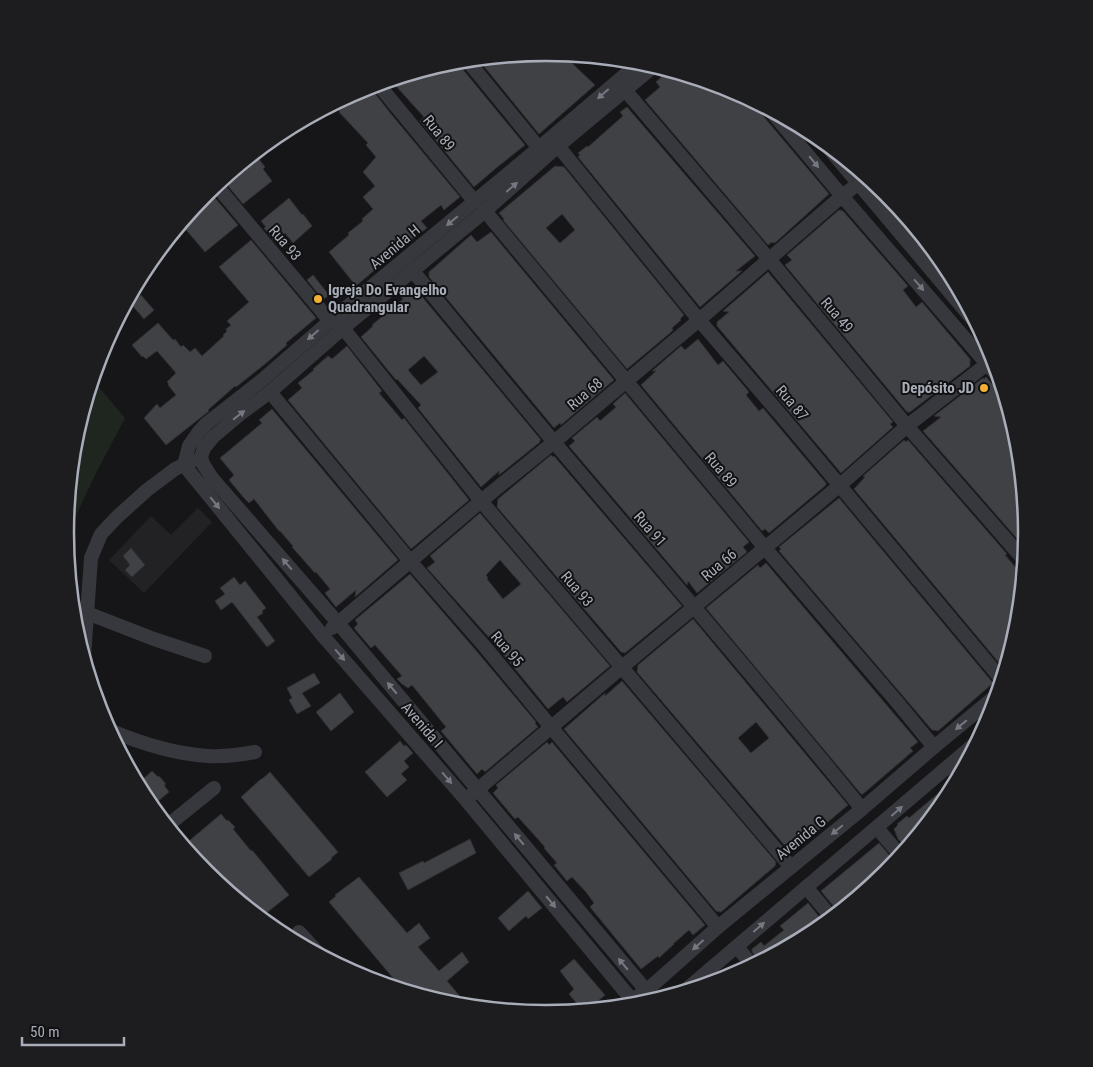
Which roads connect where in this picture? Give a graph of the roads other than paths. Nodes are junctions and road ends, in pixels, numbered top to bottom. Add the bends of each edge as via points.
1 (473, 67) edge
2 (632, 69) edge
3 (647, 72) edge
4 (383, 90) edge
5 (625, 90) junction
6 (782, 125) edge
7 (558, 146) junction
8 (539, 148) junction
9 (861, 181) edge
10 (221, 192) edge
11 (874, 194) edge
12 (842, 196) junction
13 (480, 207) junction
14 (769, 258) junction
15 (412, 270) junction
16 (956, 298) edge
17 (699, 320) junction
18 (330, 321) junction
19 (343, 328) junction
20 (981, 350) edge
21 (986, 362) edge
22 (626, 381) junction
23 (270, 392) junction
24 (907, 426) junction
25 (554, 442) junction
26 (202, 460) junction
27 (184, 465) junction
28 (840, 486) junction
29 (481, 501) junction
30 (765, 548) junction
31 (1018, 553) edge
32 (410, 561) junction
33 (695, 607) junction
34 (87, 612) junction
35 (338, 623) junction
36 (85, 636) edge
37 (323, 636) junction
38 (205, 656) dead end
39 (622, 668) junction
40 (997, 674) edge
41 (987, 703) edge
42 (551, 728) junction
43 (119, 734) edge
44 (934, 747) junction
45 (255, 752) dead end
46 (964, 753) edge
47 (951, 764) junction
48 (955, 769) edge
49 (214, 788) dead end
50 (478, 790) junction
51 (466, 800) junction
52 (862, 809) junction
53 (172, 822) edge
54 (877, 828) junction
55 (896, 851) edge
56 (791, 868) junction
57 (806, 887) junction
58 (828, 913) edge
59 (718, 927) junction
60 (299, 932) dead end
61 (306, 939) edge
62 (737, 947) junction
63 (748, 960) edge
64 (694, 982) edge
65 (650, 994) edge
66 (653, 994) edge
67 (627, 999) edge

1 - 8 street
2 -> 8 street, Avenida H
3 - 5 street, Avenida H
4 - 13 street, Rua 89
5 - 7 street, Avenida H
5 - 14 street, Rua 49
6 -> 12 street
13 -> 7 street, Avenida H
7 - 17 street, Rua 87
8 - 13 street, Avenida H
9 - 12 street, Rua 68
10 - 18 street, Rua 93
11 - 16 street
12 - 14 street, Rua 68
12 -> 20 street
13 - 15 street, Avenida H
13 -> 18 street, Avenida H
13 - 22 street, Rua 89
14 - 17 street, Rua 68
14 - 24 street, Rua 49
15 - 19 street, Avenida H
15 - 25 street, Rua 91
17 - 22 street, Rua 68
17 - 28 street, Rua 87
18 -> 27 street, Avenida H via 203,428 189,446
19 - 23 street, Avenida H
19 - 29 street, Rua 93
21 - 24 street, Rua 66
22 - 25 street, Rua 68
22 - 30 street, Rua 89
26 -> 23 street, Avenida H via 204,448 213,437
23 - 32 street, Rua 95
24 - 28 street, Rua 66
24 - 31 street, Rua 49
25 - 29 street, Rua 68
25 - 33 street, Rua 91
26 - 27 street
35 -> 26 street, Avenida I via 212,478
27 - 34 street via 175,468 147,490 101,534 91,558
27 -> 37 street, Avenida I
28 - 30 street, Rua 66
28 - 40 street, Rua 87
29 - 32 street, Rua 68
29 - 39 street, Rua 93
30 - 33 street, Rua 66
30 - 44 street, Rua 89
32 - 35 street, Rua 68
32 - 42 street, Rua 95
33 - 39 street, Rua 66
33 - 52 street, Rua 91
34 - 36 street
34 - 38 street
35 - 37 street, Rua 68
50 -> 35 street, Avenida I
37 -> 51 street, Avenida I
39 - 42 street, Rua 66
39 - 56 street, Rua 93
41 -> 44 street, Avenida G
42 - 50 street, Rua 66
42 - 59 street, Rua 95
43 - 45 street via 168,750 208,756
44 - 52 street, Avenida G
46 - 47 street
47 - 48 street
54 -> 47 street
49 - 53 street
50 - 51 street, Rua 66
65 -> 50 street, Avenida I
51 -> 67 street, Avenida I
52 -> 56 street, Avenida G
54 - 55 street
54 - 57 street
56 - 59 street, Avenida G
57 - 58 street
62 -> 57 street
59 -> 66 street, Avenida G
60 - 61 street
62 - 63 street
62 - 64 street

